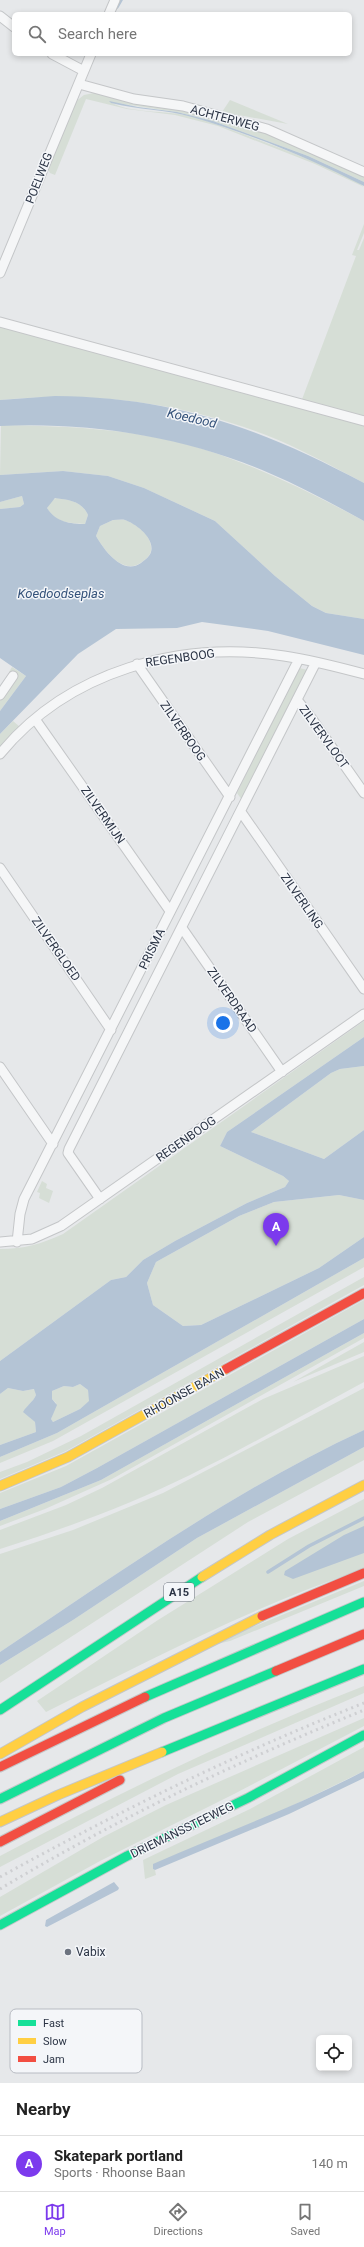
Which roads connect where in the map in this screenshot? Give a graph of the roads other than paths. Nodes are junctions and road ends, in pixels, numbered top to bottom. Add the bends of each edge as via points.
1 (115, 0) edge
2 (110, 12) edge
3 (0, 16) edge
4 (12, 25) edge
5 (56, 56) edge
6 (90, 56) edge
7 (84, 71) junction
8 (79, 84) junction
9 (364, 172) edge
10 (0, 273) edge
11 (0, 322) edge
12 (364, 421) edge
13 (299, 659) junction
14 (316, 662) junction
15 (137, 664) junction
16 (364, 674) edge
17 (13, 676) dead end
18 (0, 695) edge
19 (298, 701) junction
20 (35, 719) junction
21 (0, 754) edge
22 (364, 793) edge
23 (230, 797) junction
24 (241, 812) junction
25 (0, 868) edge
26 (170, 911) junction
27 (182, 928) junction
28 (364, 989) edge
29 (364, 1014) edge
30 (111, 1030) junction
31 (0, 1067) edge
32 (282, 1072) junction
33 (53, 1144) junction
34 (100, 1199) junction
35 (0, 1242) edge
36 (17, 1242) junction
37 (364, 1293) edge
38 (364, 1485) edge
39 (0, 1486) edge
40 (364, 1573) edge
41 (364, 1602) edge
42 (364, 1634) edge
43 (364, 1669) edge
44 (0, 1710) edge
45 (364, 1734) edge
46 (207, 1735) junction
47 (0, 1754) edge
48 (0, 1767) edge
49 (0, 1799) edge
50 (0, 1822) edge
51 (0, 1842) edge
52 (0, 1925) edge

1 - 2 street
3 - 4 street
5 - 7 street
6 - 7 street, POELWEG
7 - 8 street, POELWEG
8 - 9 street, ACHTERWEG via 134,99 183,106 267,129
8 - 10 street, POELWEG
11 - 12 street
13 - 14 street, REGENBOOG
13 - 15 street, REGENBOOG via 255,653 215,652 156,659
13 - 23 street, PRISMA
14 - 16 street, REGENBOOG
14 - 19 street, PRISMA
15 - 20 street, REGENBOOG via 88,684
15 - 23 street, ZILVERBOOG
17 - 18 street
19 - 22 street, ZILVERVLOOT
19 - 24 street, PRISMA
20 - 21 street, REGENBOOG
20 - 26 street, ZILVERMIJN
23 - 26 street, PRISMA
24 - 27 street, PRISMA
24 - 28 street, ZILVERLING
25 - 30 street, ZILVERGLOED
26 - 30 street, PRISMA
27 - 32 street, ZILVERDRAAD
27 - 34 street, PRISMA via 68,1153
29 - 32 street, REGENBOOG
30 - 33 street, PRISMA
31 - 33 street
32 - 34 street, REGENBOOG
33 - 36 street, PRISMA via 24,1199
34 - 36 street, REGENBOOG via 52,1232
35 - 36 street, REGENBOOG
37 - 39 main road, RHOONSE BAAN via 68,1457
38 - 44 main road, A15 via 331,1501 200,1578
40 - 47 main road via 186,1653 28,1736
41 - 48 main road via 170,1684
42 - 49 main road via 164,1718
43 - 46 main road
45 - 52 main road, DRIEMANSSTEEWEG via 248,1798 133,1853
46 - 50 main road via 58,1795
46 - 51 main road

